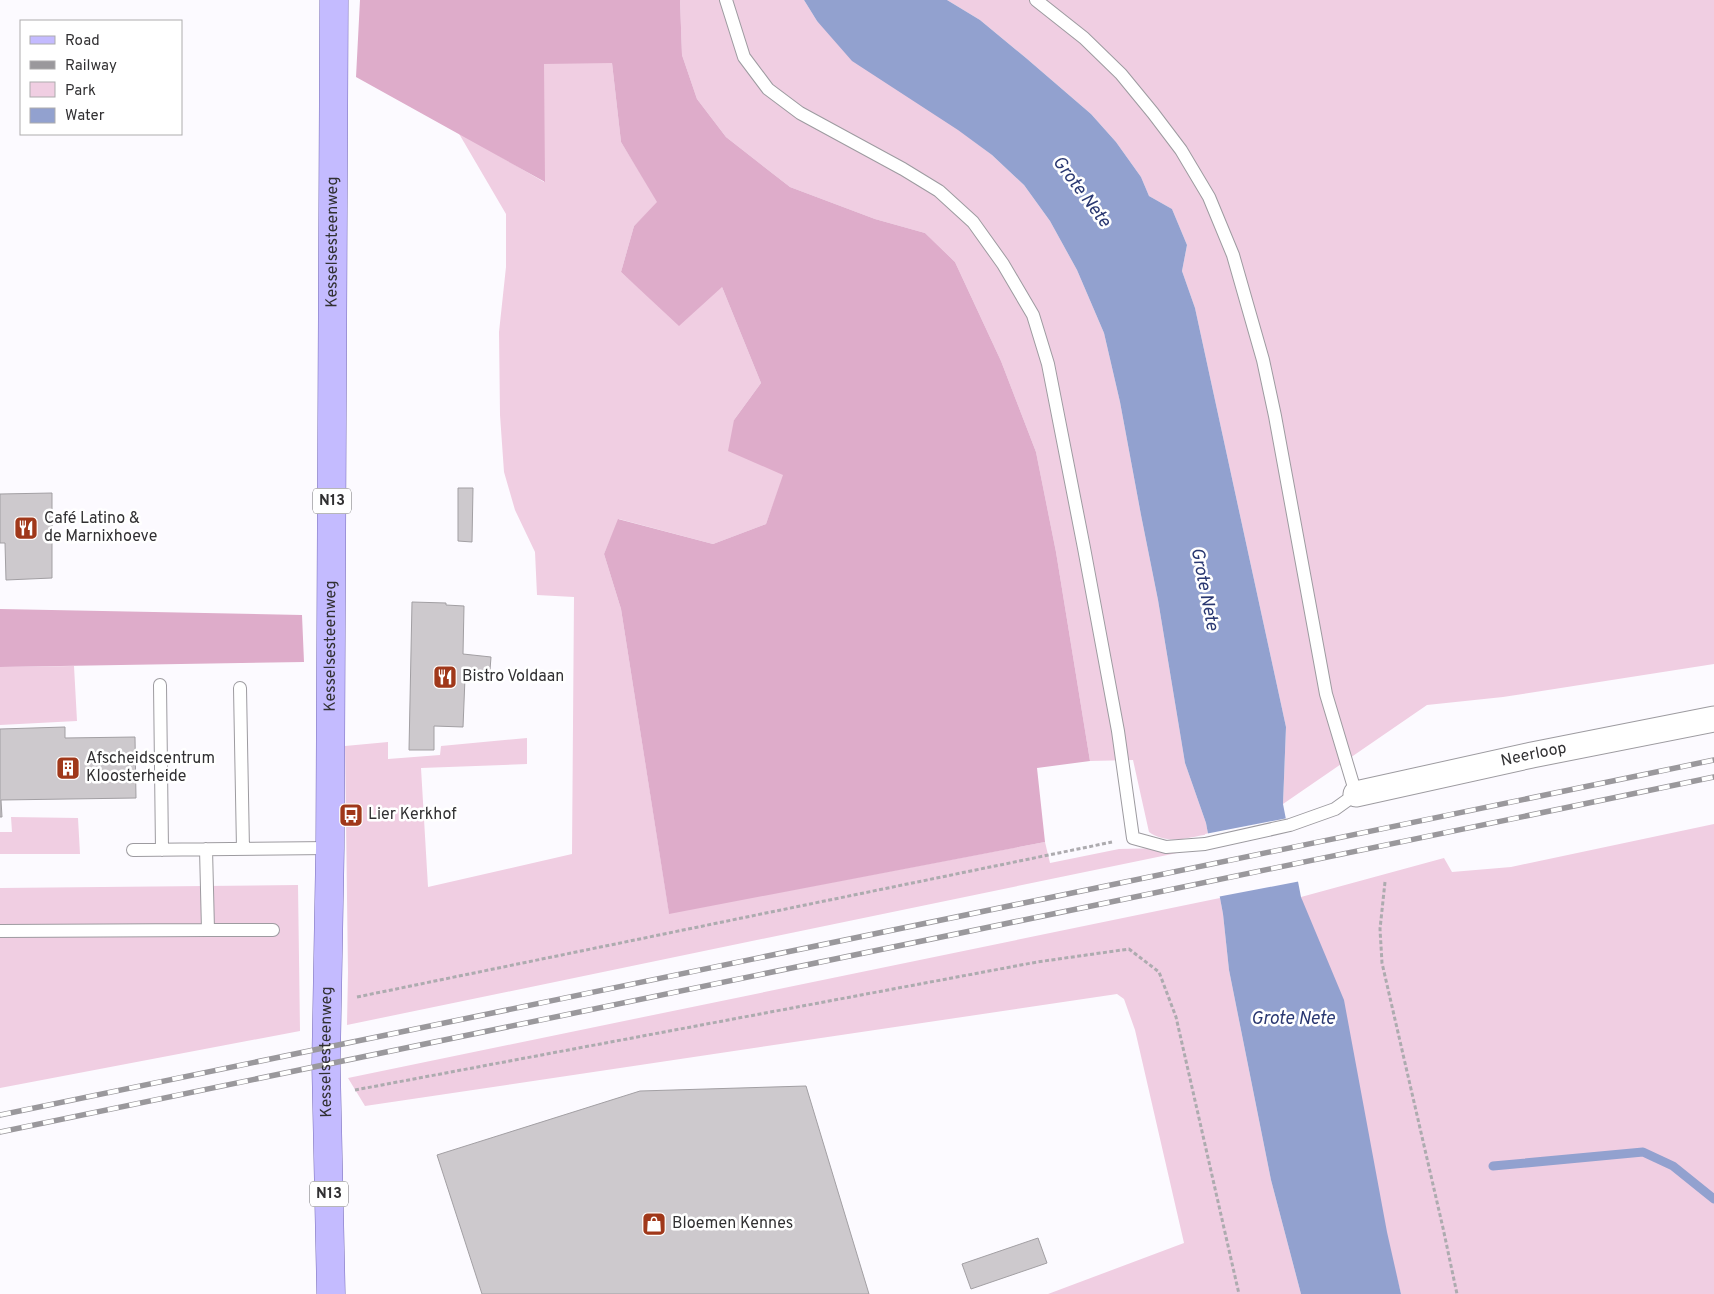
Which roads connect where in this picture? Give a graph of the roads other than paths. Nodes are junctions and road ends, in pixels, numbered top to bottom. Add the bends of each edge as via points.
1 (334, 0) edge
2 (726, 0) edge
3 (1036, 0) edge
4 (160, 685) dead end
5 (240, 688) dead end
6 (1714, 719) edge
7 (1356, 794) junction
8 (330, 848) junction
9 (244, 849) junction
10 (133, 850) dead end
11 (162, 850) junction
12 (206, 850) junction
13 (208, 930) junction
14 (273, 930) dead end
15 (0, 932) edge
16 (331, 1294) edge

1 - 8 main road, Kesselsesteenweg / N13
2 - 7 lane via 744,57 768,89 800,113 939,191 973,222 1003,264 1033,316 1048,364 1084,548 1118,731 1132,838 1166,847 1205,844 1290,824 1335,809
3 - 7 lane via 1090,44 1121,74 1153,113 1181,150 1209,197 1233,255 1263,360 1275,416 1326,694
4 - 11 lane
5 - 9 lane
6 - 7 street, Neerloop
8 - 9 lane
8 - 16 main road, Kesselsesteenweg / N13 via 326,1064
9 - 12 lane
10 - 11 lane
11 - 12 lane
12 - 13 lane
13 - 14 lane
13 - 15 lane

